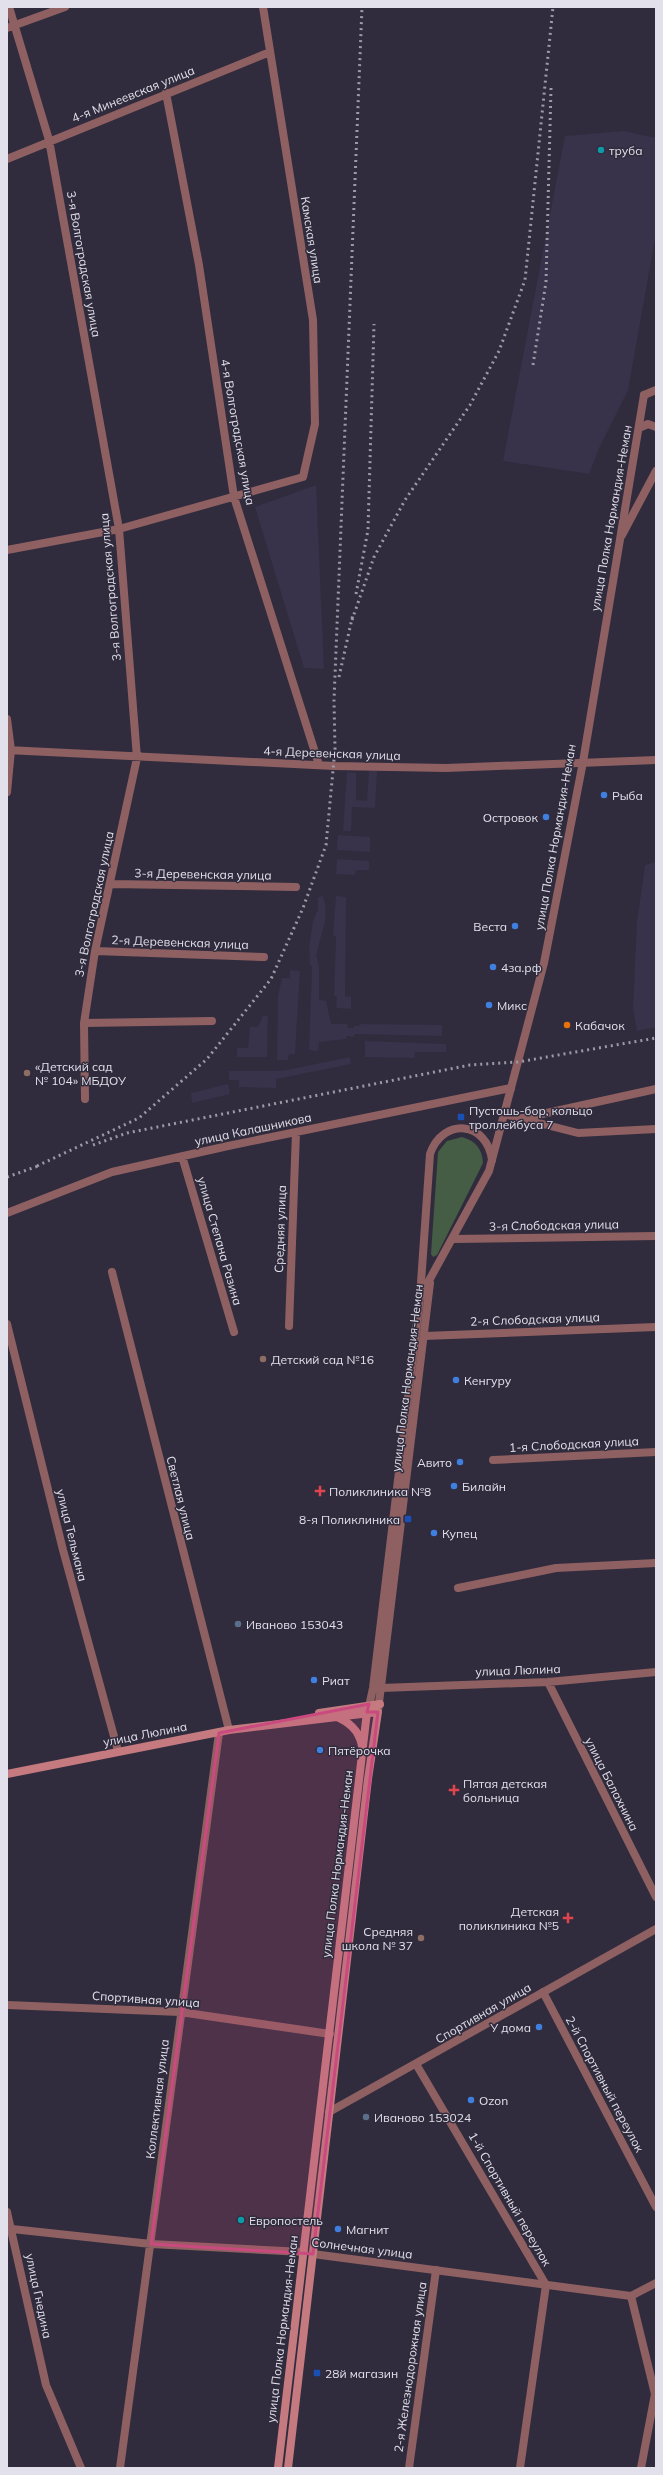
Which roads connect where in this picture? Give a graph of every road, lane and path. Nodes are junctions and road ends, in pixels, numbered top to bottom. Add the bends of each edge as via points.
1 (9, 7) edge
2 (64, 7) edge
3 (263, 7) edge
4 (11, 27) edge
5 (270, 52) junction
6 (166, 93) junction
7 (49, 140) junction
8 (7, 159) edge
9 (656, 390) edge
10 (656, 427) edge
11 (639, 428) junction
12 (656, 471) edge
13 (234, 497) junction
14 (119, 529) junction
15 (619, 539) junction
16 (7, 550) edge
17 (7, 719) edge
18 (9, 750) edge
19 (137, 758) junction
20 (656, 760) edge
21 (583, 762) junction
22 (319, 765) junction
23 (7, 792) edge
24 (110, 884) junction
25 (296, 887) dead end
26 (95, 951) junction
27 (264, 957) dead end
28 (212, 1021) dead end
29 (84, 1023) junction
30 (510, 1088) junction
31 (656, 1089) edge
32 (85, 1099) dead end
33 (504, 1114) junction
34 (521, 1119) junction
35 (656, 1130) edge
36 (296, 1132) junction
37 (182, 1156) junction
38 (492, 1161) junction
39 (7, 1214) edge
40 (656, 1236) edge
41 (453, 1239) junction
42 (436, 1268) junction
43 (112, 1272) dead end
44 (420, 1297) junction
45 (7, 1324) edge
46 (289, 1326) dead end
47 (656, 1327) edge
48 (234, 1332) dead end
49 (420, 1336) junction
50 (656, 1452) edge
51 (492, 1460) dead end
52 (656, 1563) edge
53 (458, 1588) dead end
54 (656, 1672) edge
55 (548, 1682) junction
56 (381, 1688) junction
57 (368, 1708) junction
58 (379, 1708) junction
59 (334, 1716) junction
60 (287, 1722) junction
61 (229, 1730) junction
62 (219, 1733) junction
63 (118, 1751) junction
64 (362, 1752) junction
65 (7, 1774) edge
66 (656, 1897) edge
67 (656, 1928) edge
68 (543, 1992) junction
69 (7, 2005) edge
70 (180, 2012) junction
71 (330, 2034) junction
72 (416, 2064) junction
73 (321, 2112) junction
74 (329, 2112) junction
75 (656, 2207) edge
76 (7, 2212) edge
77 (12, 2229) junction
78 (152, 2244) junction
79 (304, 2252) junction
80 (313, 2254) junction
81 (436, 2270) junction
82 (656, 2283) edge
83 (546, 2285) junction
84 (631, 2296) junction
85 (655, 2394) edge
86 (81, 2468) edge
87 (120, 2468) edge
88 (278, 2468) edge
89 (288, 2468) edge
90 (409, 2468) edge
91 (520, 2468) edge
92 (642, 2468) edge

1 - 4 street, 3-я Волгоградская улица
2 - 4 street
3 - 5 street, Камская улица
4 - 7 street, 3-я Волгоградская улица
5 - 6 street, 4-я Минеевская улица
5 - 13 street, Камская улица via 313,320 315,424 303,477
6 - 7 street, 4-я Минеевская улица
6 - 13 street, 4-я Волгоградская улица via 199,265
7 - 8 street, 4-я Минеевская улица
7 - 14 street, 3-я Волгоградская улица
9 - 11 street, улица Полка Нормандия-Неман via 644,395
10 - 11 street via 648,424
11 - 15 street, улица Полка Нормандия-Неман
12 - 15 street
13 - 14 street
13 - 22 street, 4-я Волгоградская улица
14 - 16 street
14 - 19 street, 3-я Волгоградская улица
15 - 21 street, улица Полка Нормандия-Неман
17 - 18 street
18 - 19 street, 4-я Деревенская улица
18 - 23 street
19 - 22 street, 4-я Деревенская улица
19 - 24 street, 3-я Волгоградская улица
20 - 21 street, 4-я Деревенская улица
21 - 22 street, 4-я Деревенская улица via 446,768
21 - 30 street, улица Полка Нормандия-Неман via 544,963
24 - 25 street, 3-я Деревенская улица
24 - 26 street, 3-я Волгоградская улица
26 - 27 street, 2-я Деревенская улица
26 - 29 street, 3-я Волгоградская улица
28 - 29 street
29 - 32 street, 3-я Волгоградская улица
30 - 33 street, улица Полка Нормандия-Неман
30 - 36 street, улица Калашникова
31 - 34 street
33 - 34 street
33 - 38 street, улица Полка Нормандия-Неман
34 - 35 street via 578,1133
36 - 37 street, улица Калашникова
36 - 46 street, Средняя улица
37 - 39 street, улица Калашникова via 112,1172
37 - 48 street, улица Степана Разина
38 - 41 street, улица Полка Нормандия-Неман
38 - 44 street via 486,1141 469,1129 448,1130 433,1144 430,1154
40 - 41 street, 3-я Слободская улица
41 - 42 street, улица Полка Нормандия-Неман
42 - 44 street, улица Полка Нормандия-Неман
42 - 49 street, улица Полка Нормандия-Неман
43 - 61 street, Светлая улица
44 - 49 street, улица Полка Нормандия-Неман
45 - 63 street, улица Тельмана via 63,1550
47 - 49 street, 2-я Слободская улица
49 - 56 street, улица Полка Нормандия-Неман
49 - 57 street, улица Полка Нормандия-Неман
50 - 51 street, 1-я Слободская улица
52 - 53 street via 556,1568
54 - 55 street, улица Люлина
55 - 56 street, улица Люлина
55 - 66 street, улица Балахнина
56 - 58 street, улица Полка Нормандия-Неман
57 - 58 main road, улица Люлина
57 - 59 main road, улица Люлина
57 - 60 main road, улица Люлина via 296,1717
57 - 64 main road, улица Полка Нормандия-Неман
58 - 74 main road, улица Полка Нормандия-Неман
59 - 60 main road, улица Люлина
59 - 64 main road via 351,1725 358,1733
60 - 61 main road, улица Люлина
61 - 62 main road, улица Люлина
62 - 63 main road, улица Люлина
62 - 70 street, Коллективная улица
63 - 65 main road, улица Люлина
64 - 71 main road, улица Полка Нормандия-Неман
67 - 68 street, Спортивная улица
68 - 72 street, Спортивная улица
68 - 75 street, 2-й Спортивный переулок
69 - 70 street, Спортивная улица
70 - 71 street, Спортивная улица
70 - 78 street, Коллективная улица
71 - 73 main road, улица Полка Нормандия-Неман
72 - 74 street, Спортивная улица
72 - 83 street, 1-й Спортивный переулок
73 - 74 main road, Спортивная улица
73 - 79 main road, улица Полка Нормандия-Неман
74 - 80 main road, улица Полка Нормандия-Неман
76 - 77 street, улица Гнедина
77 - 78 street, Солнечная улица
77 - 86 street, улица Гнедина via 46,2386
78 - 79 street, Солнечная улица
78 - 87 street, Коллективная улица
79 - 80 main road, Солнечная улица
79 - 88 main road, улица Полка Нормандия-Неман
80 - 81 street, Солнечная улица
80 - 89 main road, улица Полка Нормандия-Неман
81 - 83 street, Солнечная улица
81 - 90 street, 2-я Железнодорожная улица
82 - 84 street
83 - 84 street, Солнечная улица
83 - 91 street
84 - 85 street
85 - 92 street

